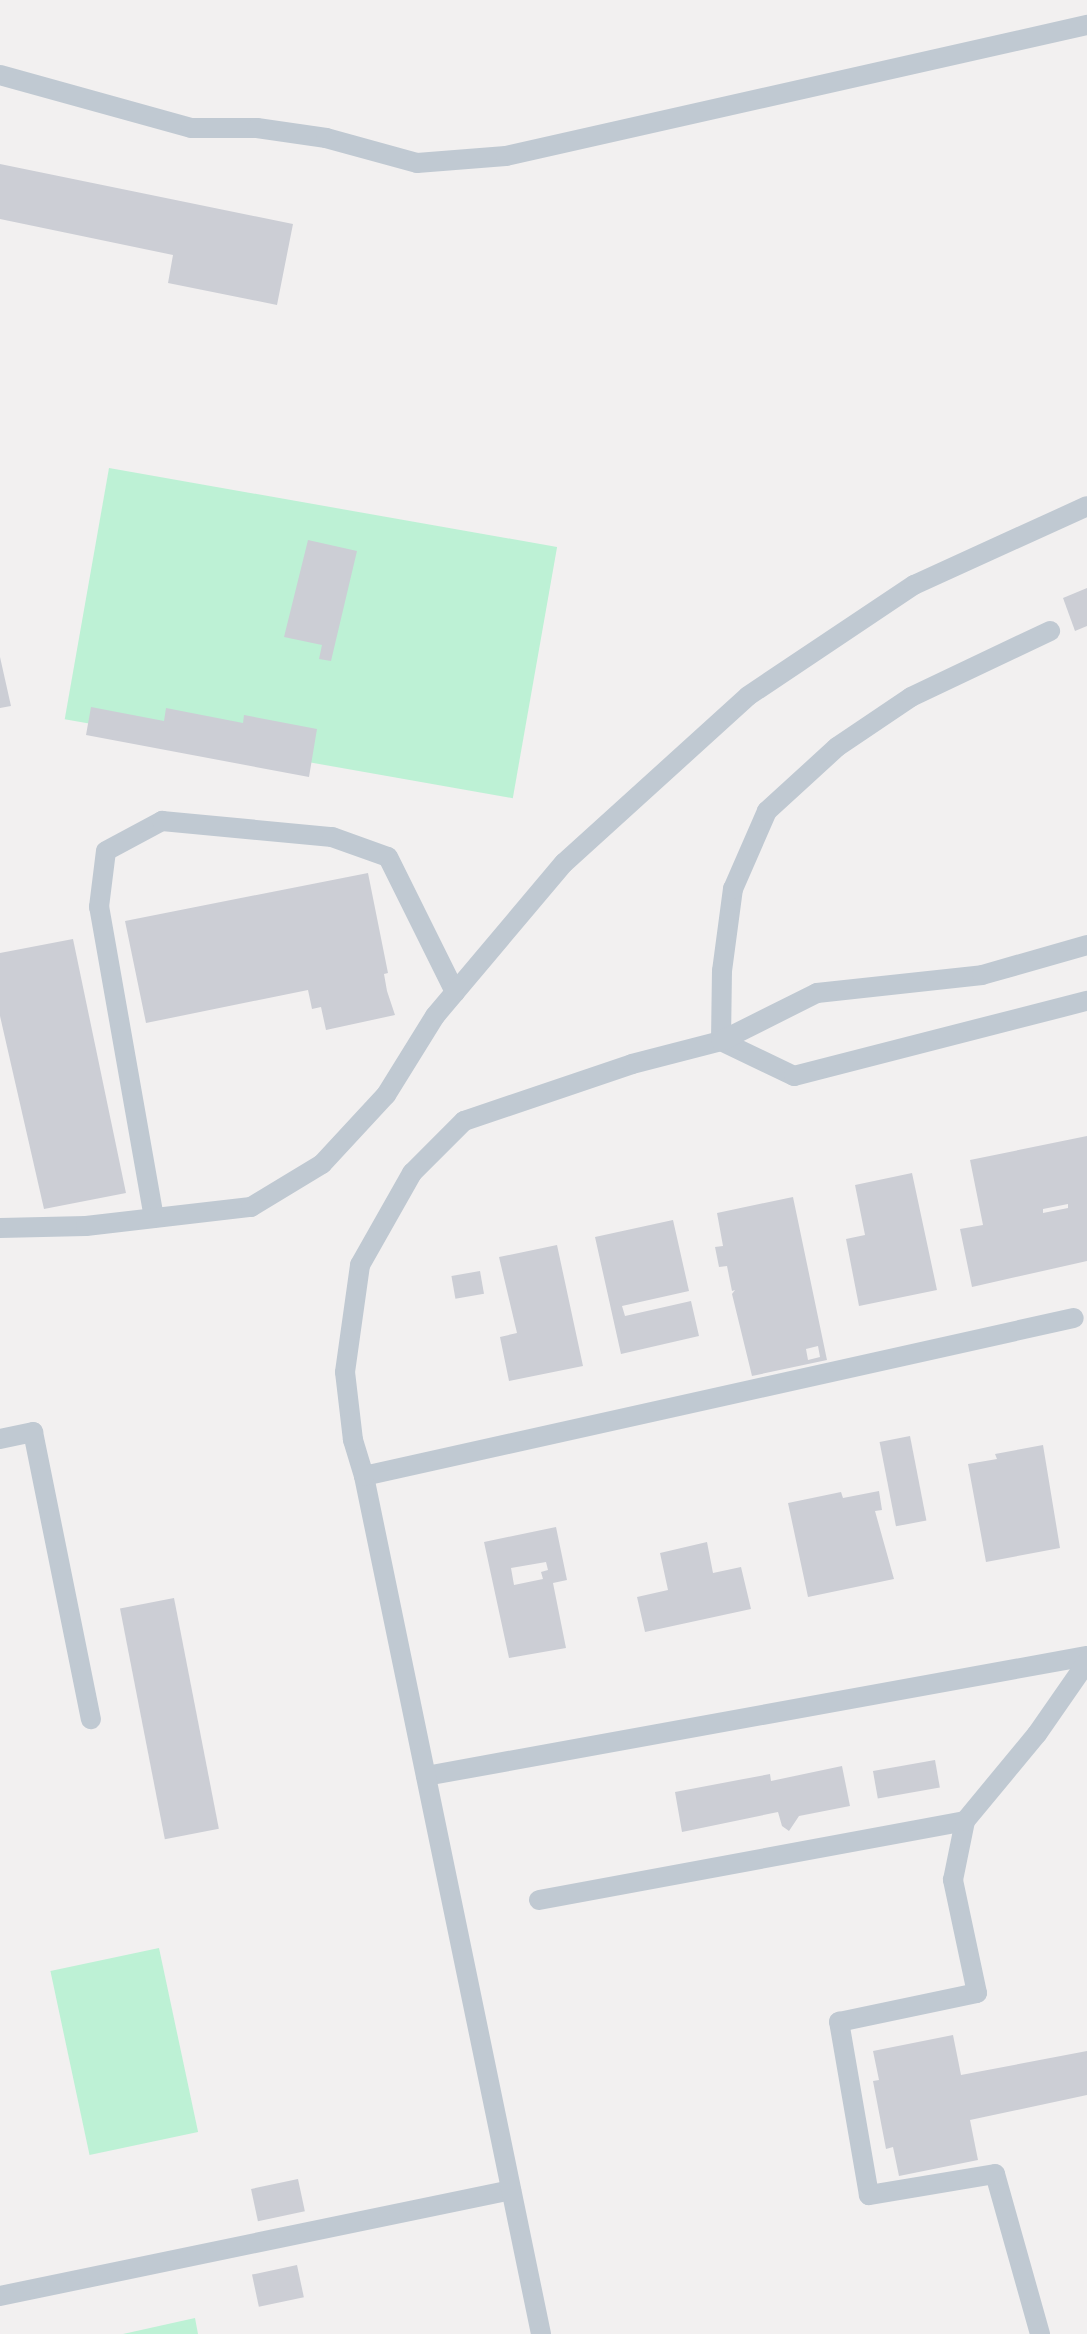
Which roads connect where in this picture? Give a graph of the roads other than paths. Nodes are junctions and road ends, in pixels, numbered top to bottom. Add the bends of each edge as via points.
1 (1087, 25) edge
2 (0, 75) edge
3 (1087, 506) edge
4 (1050, 631) dead end
5 (1087, 945) edge
6 (455, 992) junction
7 (1087, 1001) edge
8 (720, 1041) junction
9 (154, 1218) junction
10 (0, 1228) edge
11 (1074, 1318) dead end
12 (0, 1439) edge
13 (364, 1476) junction
14 (1087, 1656) edge
15 (1087, 1662) edge
16 (91, 1719) dead end
17 (426, 1776) junction
18 (965, 1821) junction
19 (538, 1900) dead end
20 (512, 2190) junction
21 (0, 2296) edge
22 (541, 2334) edge
23 (1040, 2334) edge

1 - 2 lane via 506,156 417,163 314,137 257,128 191,128
3 - 6 lane via 914,585 748,696 564,863
4 - 8 lane via 911,698 837,747 767,811 733,889 722,971
5 - 8 lane via 982,975 817,993
6 - 9 lane via 435,1016 386,1095 322,1164 251,1207
6 - 9 lane via 388,857 332,837 162,821 106,851 99,907
7 - 8 lane via 794,1076
8 - 13 lane via 632,1064 464,1121 412,1173 360,1265 345,1372 353,1440
9 - 10 lane via 86,1226
11 - 13 lane
12 - 16 lane via 33,1432
13 - 17 lane
14 - 17 lane
15 - 18 lane via 1037,1734
17 - 20 lane
18 - 19 lane
18 - 23 lane via 953,1880 977,1993 839,2022 869,2195 995,2174
20 - 21 lane
20 - 22 lane

